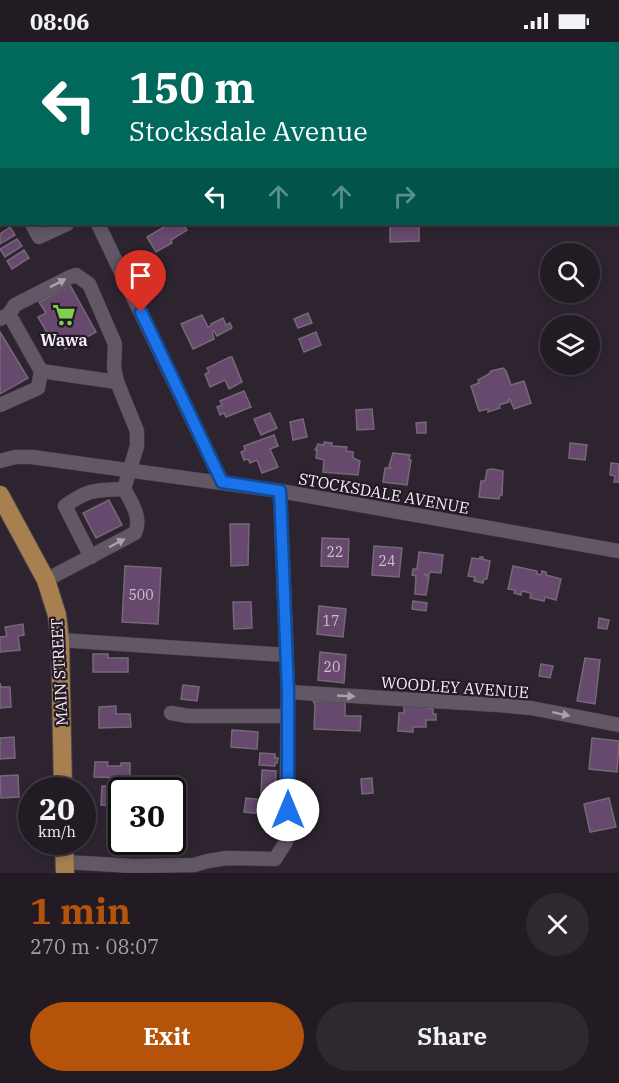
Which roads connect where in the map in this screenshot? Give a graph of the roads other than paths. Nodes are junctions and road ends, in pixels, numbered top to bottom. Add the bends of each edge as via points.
1 (33, 225) edge
2 (65, 225) edge
3 (98, 225) edge
4 (5, 317) edge
5 (40, 371) junction
6 (117, 382) junction
7 (0, 405) edge
8 (0, 461) edge
9 (129, 470) junction
10 (222, 482) junction
11 (124, 489) junction
12 (280, 491) junction
13 (0, 495) edge
14 (619, 551) edge
15 (91, 557) junction
16 (46, 580) junction
17 (60, 640) junction
18 (286, 655) junction
19 (288, 692) junction
20 (171, 713) dead end
21 (288, 716) junction
22 (619, 725) edge
23 (63, 777) edge
24 (64, 867) edge

1 - 2 street via 39,237
3 - 10 street
4 - 5 street
4 -> 6 street via 15,305 76,275 89,284 115,344
5 - 6 street
5 - 7 street via 38,388
6 - 9 street via 137,431 137,446
8 - 9 street, STOCKSDALE AVENUE via 32,457
9 - 10 street, STOCKSDALE AVENUE
9 - 11 street
10 - 12 street, STOCKSDALE AVENUE
15 -> 11 street via 135,533 137,516
11 - 15 street via 97,490 81,495 65,507
12 - 14 street, STOCKSDALE AVENUE
12 - 18 street
13 - 16 main road, MAIN STREET
15 - 16 street
16 - 17 main road, MAIN STREET
17 - 18 street
17 - 23 main road, MAIN STREET
18 - 19 street
19 - 21 street
19 -> 22 street, WOODLEY AVENUE via 531,708
20 - 21 street
21 - 24 street via 286,842 275,859

